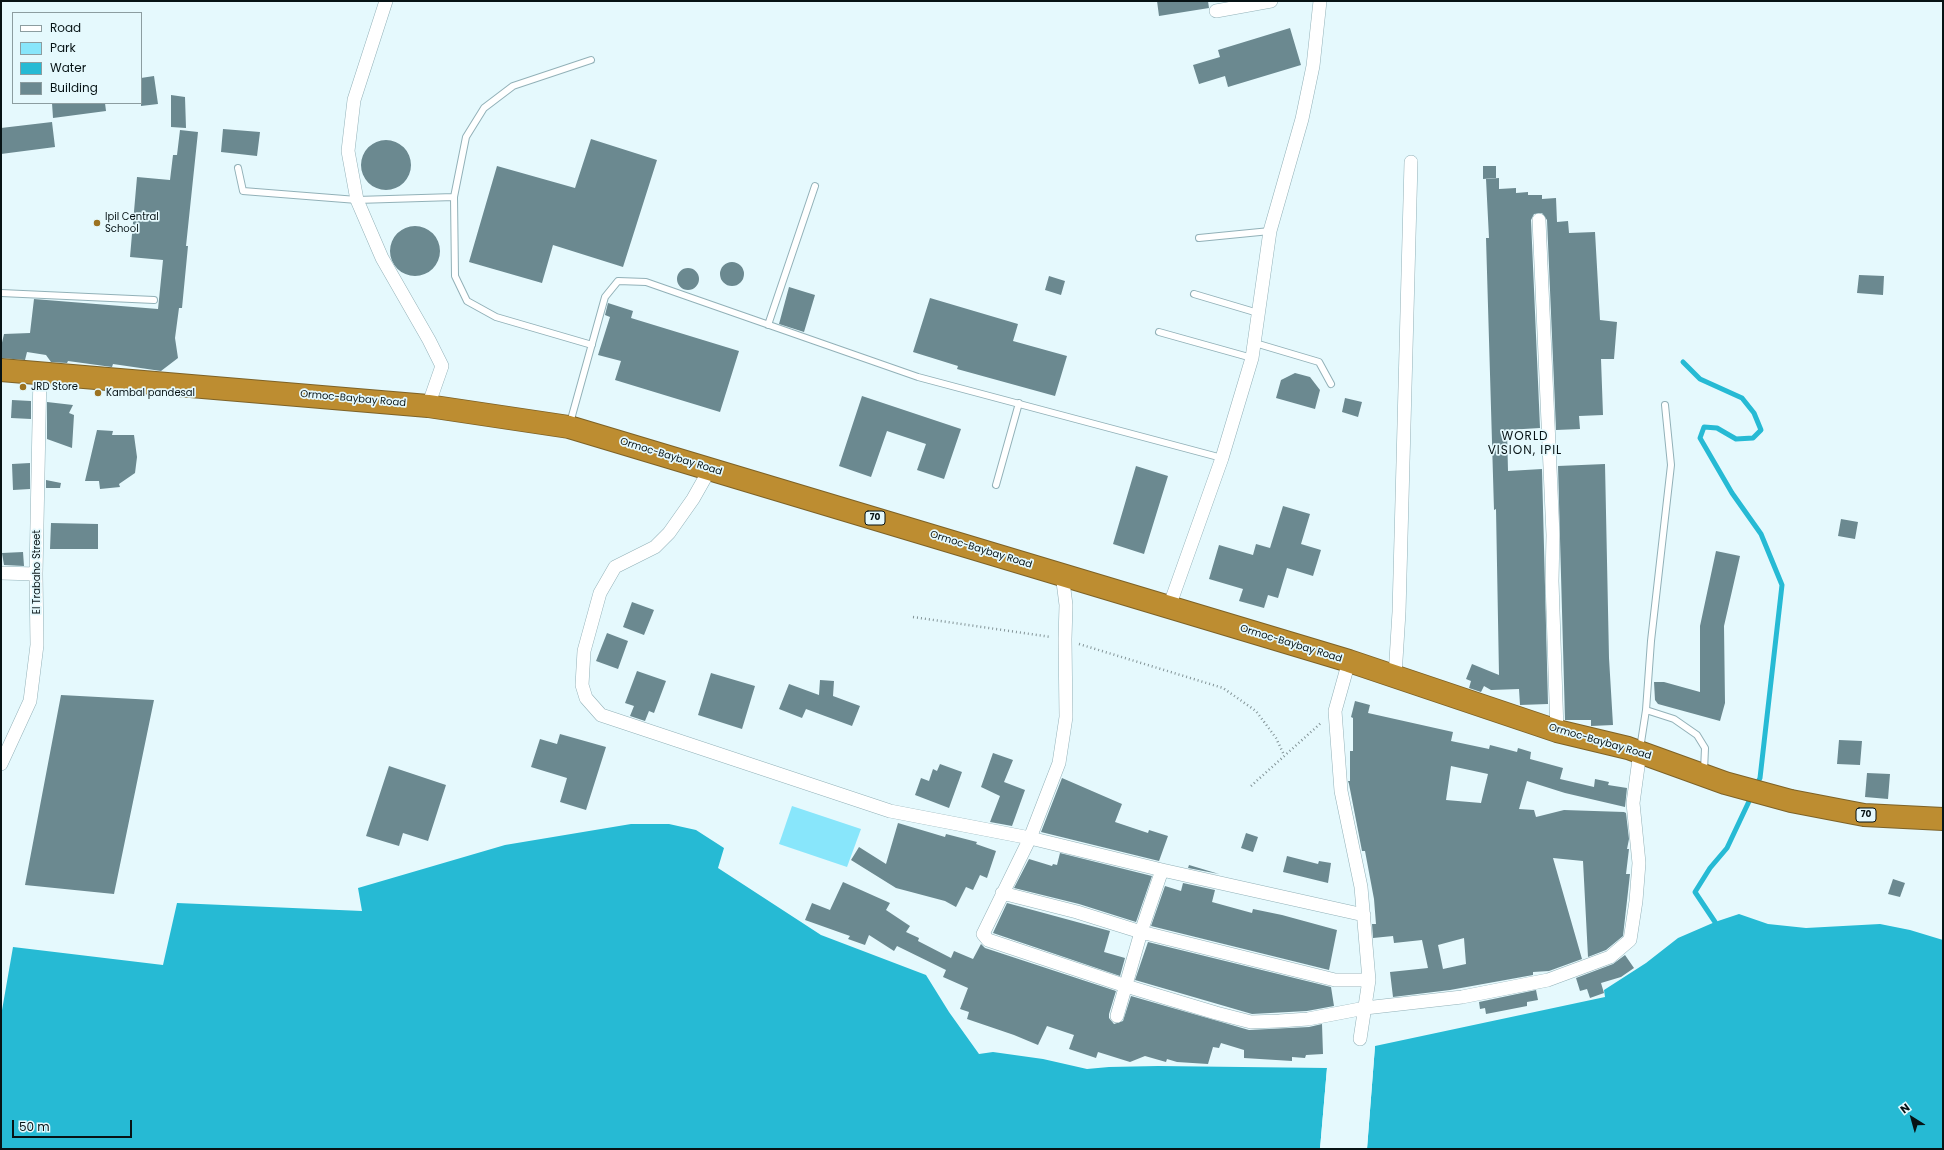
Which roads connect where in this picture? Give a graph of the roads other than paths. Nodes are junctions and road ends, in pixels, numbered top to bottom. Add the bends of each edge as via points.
1 (386, 1) edge
2 (1271, 1) edge
3 (1320, 1) edge
4 (1216, 11) dead end
5 (591, 60) dead end
6 (1411, 162) dead end
7 (238, 168) dead end
8 (815, 186) dead end
9 (454, 197) junction
10 (357, 200) junction
11 (1539, 220) dead end
12 (1270, 232) junction
13 (1199, 238) dead end
14 (1, 293) edge
15 (1194, 294) dead end
16 (154, 300) dead end
17 (1258, 313) junction
18 (768, 325) junction
19 (1158, 332) dead end
20 (1255, 343) junction
21 (592, 344) junction
22 (1252, 358) junction
23 (1, 370) edge
24 (40, 372) junction
25 (1331, 384) dead end
26 (1019, 404) junction
27 (1665, 405) dead end
28 (428, 406) junction
29 (569, 427) junction
30 (1222, 458) junction
31 (710, 469) junction
32 (996, 485) dead end
33 (1, 573) edge
34 (36, 574) junction
35 (1062, 574) junction
36 (1169, 607) junction
37 (1349, 661) junction
38 (1394, 676) junction
39 (1646, 710) junction
40 (1557, 731) junction
41 (1640, 752) junction
42 (1, 764) edge
43 (1703, 777) junction
44 (1943, 819) edge
45 (1030, 838) junction
46 (1162, 870) junction
47 (1002, 893) junction
48 (1364, 915) junction
49 (1141, 932) junction
50 (1369, 980) junction
51 (1126, 986) junction
52 (1365, 1008) junction
53 (1117, 1016) dead end
54 (1360, 1039) dead end

1 - 10 street via 354,100 348,151
2 - 4 street
3 - 12 street via 1313,66 1302,119
5 - 9 lane via 513,86 484,108 466,137
6 - 38 street via 1399,612
7 - 10 lane via 243,191
8 - 18 lane
9 - 10 lane
9 - 21 lane via 455,276 467,301 496,317
10 - 28 street via 382,258 442,366
11 - 40 street via 1552,513
12 - 13 lane
12 - 17 street
14 - 16 lane
15 - 17 lane
17 - 20 street
18 - 21 lane via 646,282 618,281 605,297
18 - 26 lane via 918,377
19 - 22 lane
20 - 22 street
20 - 25 lane via 1319,362
21 - 29 lane
22 - 30 street
23 - 24 highway, Ormoc-Baybay Road / 70
24 - 28 highway, Ormoc-Baybay Road / 70
24 - 34 street, El Trabaho Street
26 - 30 lane
26 - 32 lane
27 - 39 lane via 1671,465 1651,641
28 - 29 highway, Ormoc-Baybay Road / 70
29 - 31 highway, Ormoc-Baybay Road / 70
30 - 36 street
31 - 35 highway, Ormoc-Baybay Road / 70
31 - 45 street via 669,533 654,547 615,567 600,593 584,652 582,685 586,698 601,715 890,811
33 - 34 street
34 - 42 street, El Trabaho Street via 37,645 30,701
35 - 36 highway, Ormoc-Baybay Road / 70
35 - 45 street via 1066,605 1066,717 1059,763
36 - 37 highway, Ormoc-Baybay Road / 70
37 - 38 highway, Ormoc-Baybay Road / 70
37 - 48 street via 1335,711 1341,791 1361,886
38 - 40 highway, Ormoc-Baybay Road / 70
39 - 41 lane
39 - 43 lane via 1674,719 1697,735 1705,748
40 - 41 highway, Ormoc-Baybay Road / 70
41 - 43 highway, Ormoc-Baybay Road / 70
41 - 52 street via 1633,803 1639,863 1636,901 1630,940 1622,948 1610,957 1548,980 1462,997
43 - 44 highway, Ormoc-Baybay Road / 70 via 1791,800 1864,815
45 - 46 street
45 - 47 street
46 - 48 street
46 - 49 street
47 - 49 street
47 - 51 street via 983,934 988,940
48 - 50 street
49 - 50 street via 1335,980
49 - 51 street
50 - 52 street
51 - 52 street via 1251,1022 1308,1019
51 - 53 street
52 - 54 street

